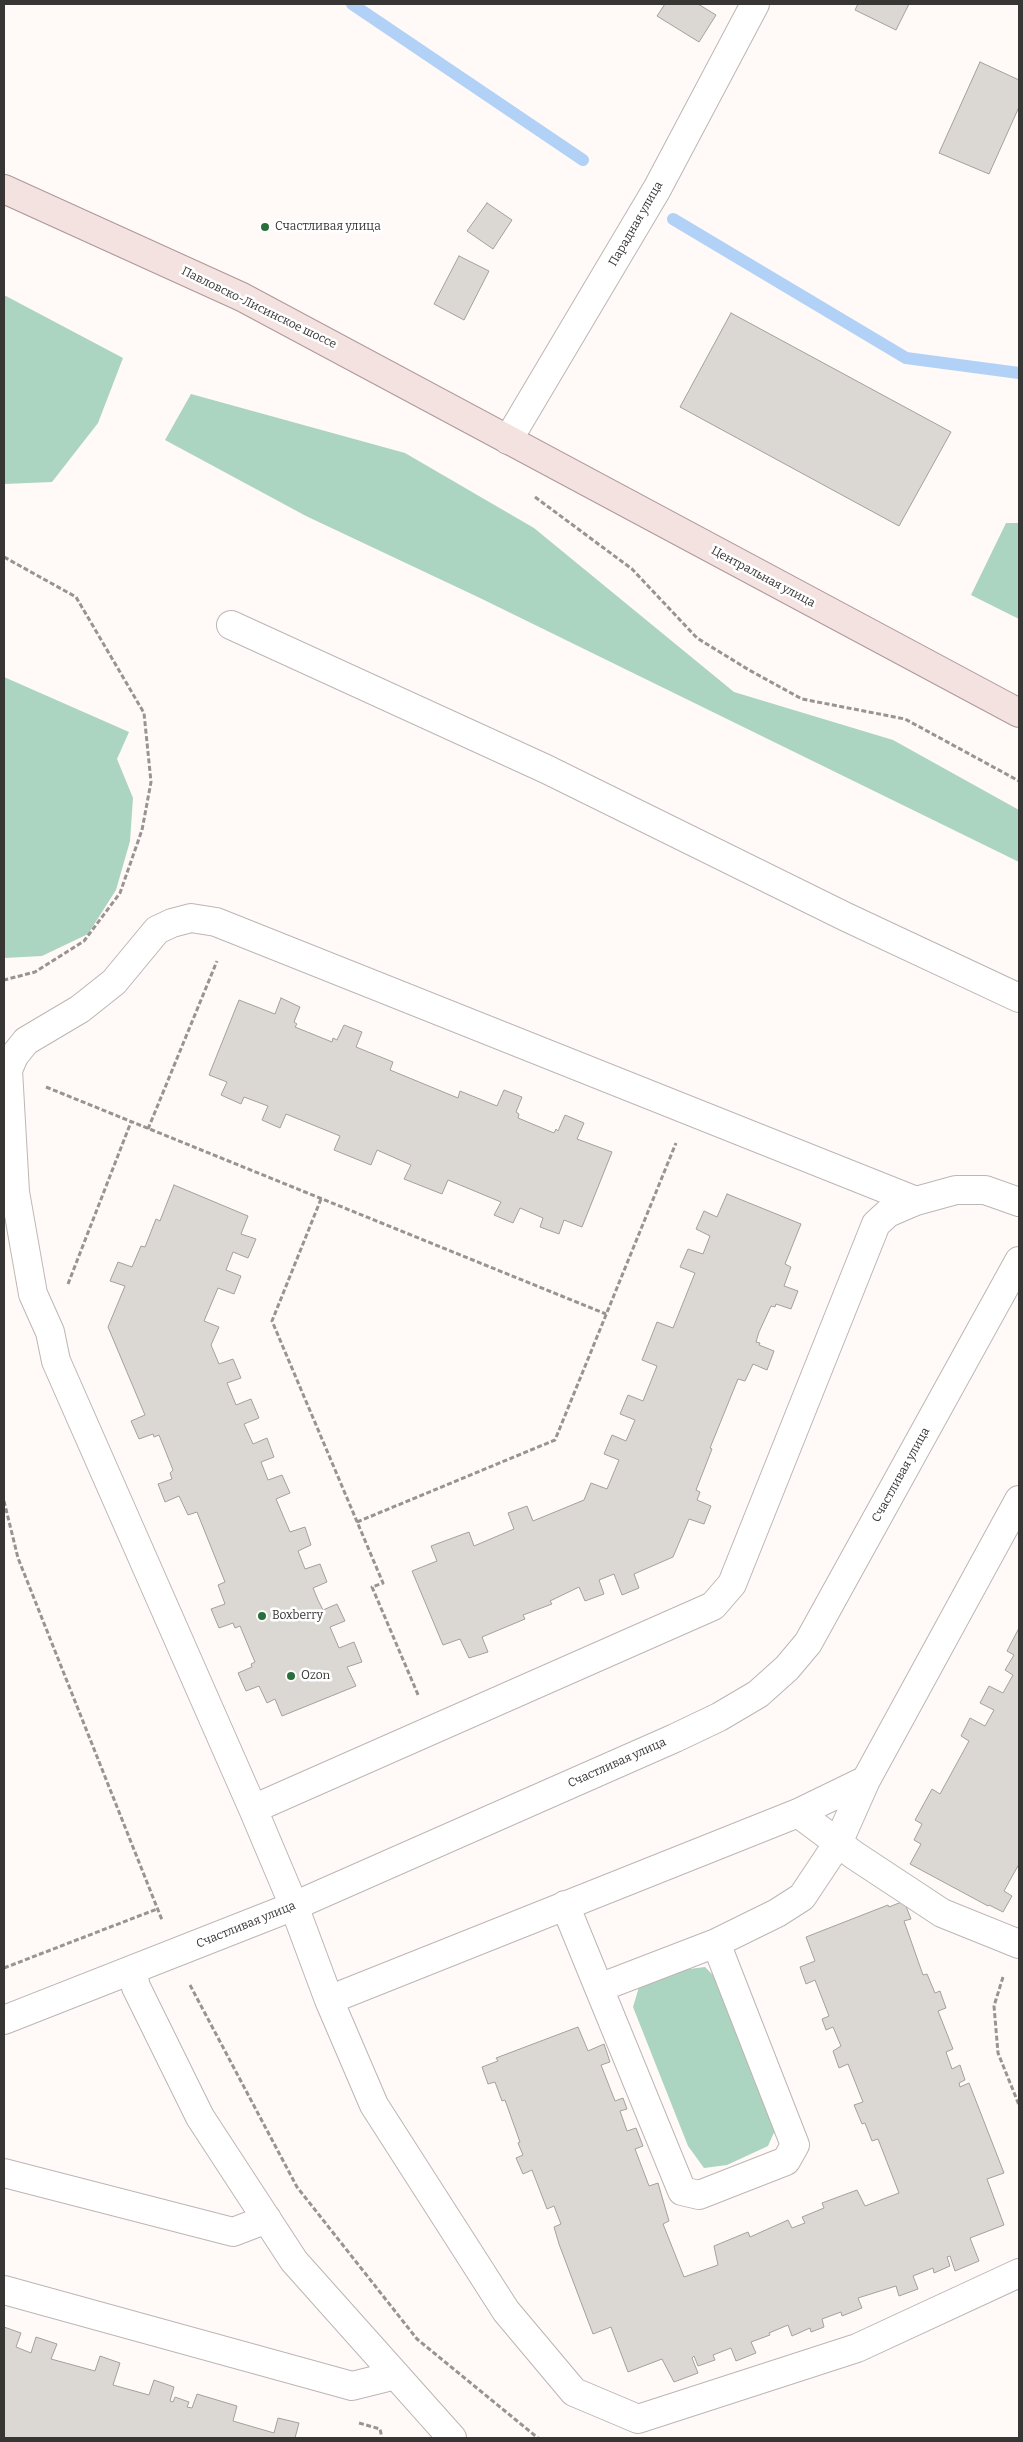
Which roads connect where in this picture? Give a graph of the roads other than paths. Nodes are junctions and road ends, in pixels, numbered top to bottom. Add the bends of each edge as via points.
1 (755, 4) edge
2 (4, 189) edge
3 (508, 440) junction
4 (231, 625) dead end
5 (1019, 713) edge
6 (1019, 998) edge
7 (916, 1201) junction
8 (1019, 1202) edge
9 (1019, 1261) edge
10 (1019, 1500) edge
11 (866, 1780) junction
12 (253, 1808) junction
13 (798, 1813) junction
14 (838, 1843) junction
15 (565, 1905) junction
16 (294, 1906) junction
17 (1018, 1939) edge
18 (716, 1943) junction
19 (132, 1970) junction
20 (599, 1988) junction
21 (329, 2000) junction
22 (4, 2020) edge
23 (4, 2173) edge
24 (267, 2219) junction
25 (1019, 2273) edge
26 (4, 2290) edge
27 (396, 2375) junction
28 (452, 2438) edge

1 - 3 street, Парадная улица via 657,189
2 - 3 main road, Павловско-Лисинское шоссе via 242,297
3 - 5 main road, Центральная улица
4 - 6 street via 546,770
7 - 8 street via 956,1190 985,1190
7 - 12 street via 888,1213 876,1224 732,1584 712,1606
7 - 12 street via 216,922 191,918 157,930 114,982 80,1009 26,1041 8,1070 8,1090 15,1192 33,1294 50,1332 56,1362
9 - 16 street, Счастливая улица via 808,1643 787,1668 758,1694 710,1721
10 - 11 street
11 - 13 street
11 - 14 street
12 - 16 street
13 - 14 street
13 - 15 street
14 - 17 street via 942,1913
14 - 18 street via 802,1897
15 - 20 street
15 - 21 street
16 - 19 street, Счастливая улица
16 - 21 street
18 - 20 street
18 - 20 street via 795,2145 786,2161 699,2195 682,2191
19 - 22 street, Счастливая улица
19 - 24 street via 136,1987 200,2117
21 - 25 street via 374,2105 506,2311 574,2392 638,2419 857,2348
23 - 24 street via 233,2232
24 - 27 street via 294,2261
26 - 27 street via 352,2386
27 - 28 street

